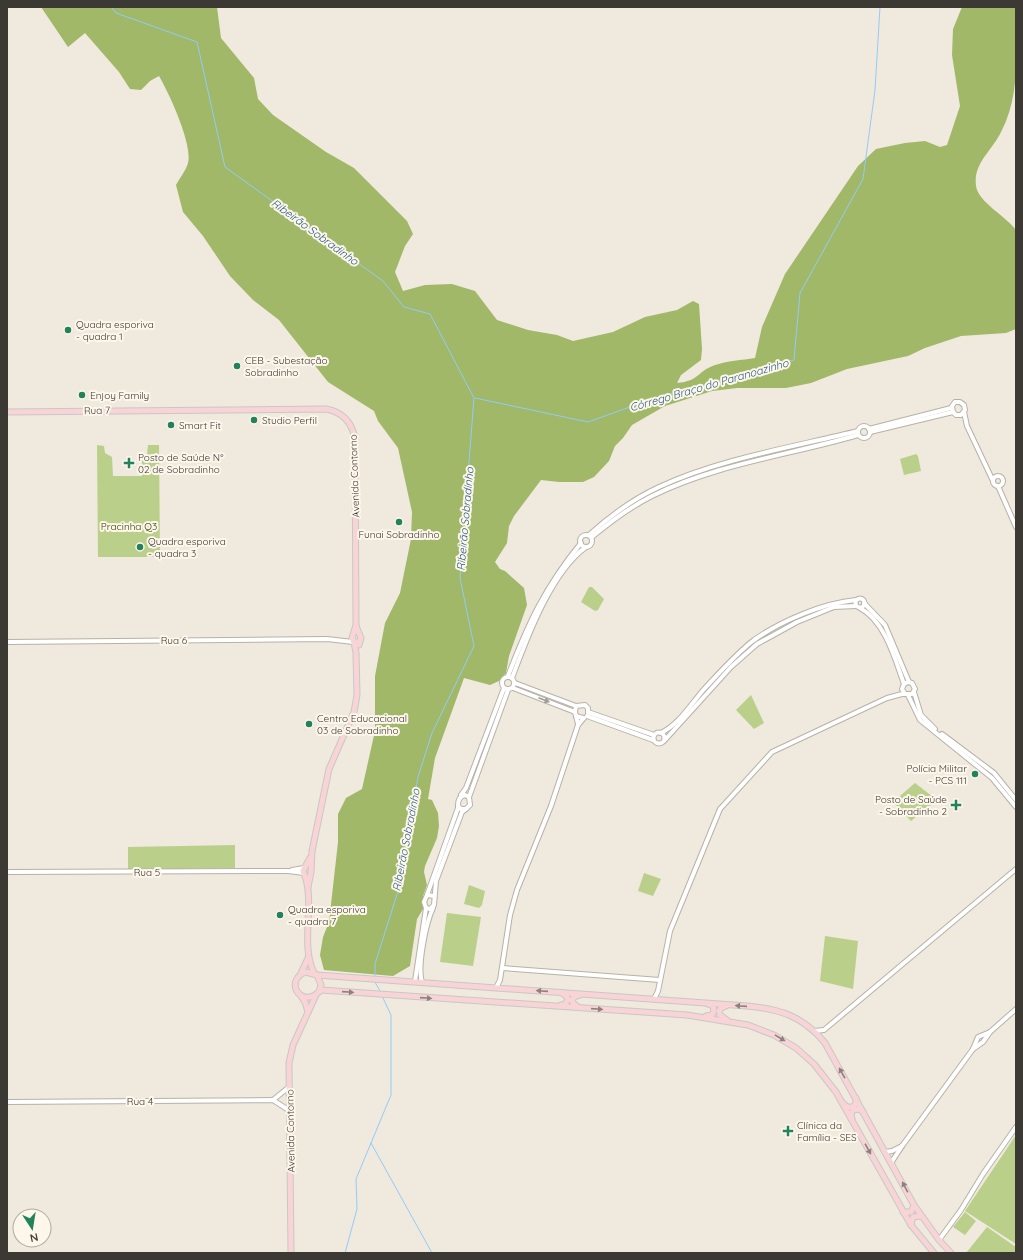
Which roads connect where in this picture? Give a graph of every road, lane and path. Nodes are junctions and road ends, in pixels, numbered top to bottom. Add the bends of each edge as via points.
1 (188, 410) joint
2 (7, 412) edge
3 (953, 412) junction
4 (964, 412) junction
5 (967, 426) junction
6 (870, 430) junction
7 (858, 433) junction
8 (994, 479) junction
9 (998, 486) junction
10 (1016, 527) edge
11 (590, 536) junction
12 (581, 543) junction
13 (586, 547) junction
14 (856, 600) junction
15 (864, 603) junction
16 (858, 607) junction
17 (355, 639) junction
18 (7, 642) edge
19 (510, 677) junction
20 (909, 682) junction
21 (515, 683) junction
22 (903, 685) junction
23 (513, 688) junction
24 (506, 689) junction
25 (914, 692) junction
26 (906, 694) junction
27 (887, 698) junction
28 (576, 706) junction
29 (575, 714) junction
30 (586, 715) junction
31 (578, 725) junction
32 (662, 733) junction
33 (653, 737) junction
34 (664, 741) junction
35 (461, 796) junction
36 (469, 797) junction
37 (1016, 800) edge
38 (458, 806) junction
39 (1016, 807) edge
40 (466, 809) junction
41 (312, 851) junction
42 (1016, 869) edge
43 (304, 870) junction
44 (311, 871) junction
45 (7, 872) edge
46 (308, 887) junction
47 (427, 895) junction
48 (434, 896) junction
49 (426, 908) junction
50 (433, 908) junction
51 (309, 950) junction
52 (502, 968) junction
53 (301, 973) junction
54 (315, 974) junction
55 (500, 980) junction
56 (660, 980) junction
57 (415, 981) junction
58 (422, 982) junction
59 (496, 988) junction
60 (506, 989) junction
61 (658, 991) junction
62 (557, 992) junction
63 (318, 993) junction
64 (301, 995) junction
65 (601, 995) junction
66 (654, 999) junction
67 (664, 1000) junction
68 (707, 1003) junction
69 (729, 1005) junction
70 (540, 1006) junction
71 (580, 1008) junction
72 (1016, 1009) edge
73 (308, 1013) junction
74 (687, 1015) junction
75 (729, 1021) junction
76 (824, 1030) junction
77 (814, 1031) junction
78 (990, 1032) junction
79 (981, 1035) junction
80 (985, 1039) junction
81 (822, 1040) junction
82 (976, 1040) junction
83 (980, 1044) junction
84 (973, 1049) junction
85 (289, 1087) junction
86 (856, 1098) junction
87 (273, 1100) junction
88 (7, 1102) edge
89 (843, 1103) junction
90 (290, 1111) junction
91 (864, 1113) junction
92 (852, 1120) junction
93 (1016, 1127) edge
94 (902, 1146) junction
95 (885, 1152) junction
96 (891, 1163) junction
97 (914, 1205) junction
98 (903, 1212) junction
99 (921, 1216) junction
100 (911, 1225) junction
101 (939, 1240) junction
102 (291, 1253) edge
103 (934, 1253) edge
104 (951, 1253) edge

1 - 2 main road, Rua 7
1 - 17 main road, Avenida Contorno via 326,409 338,412 347,420 355,439
3 - 4 street via 961,415
3 - 4 street via 953,404 960,402 964,406
3 - 5 street
3 - 6 street
4 - 5 street
5 - 8 street
6 - 7 street via 863,426
6 - 7 street via 867,437 861,437
7 - 11 street via 712,472 682,483 638,504
8 - 9 street via 995,485
8 - 9 street via 1000,476 1003,479 1002,484
9 - 10 street
11 - 12 street via 582,537
11 - 13 street via 591,544
12 - 13 street
12 - 19 street via 552,580 536,609
13 - 19 street via 565,568 544,602
14 - 15 street via 861,599
14 - 16 street
14 - 32 street via 832,603 783,624 754,640 706,687 672,726
15 - 16 street
15 - 20 street via 885,625
16 - 22 street via 869,612 880,626
16 - 34 street via 834,607 796,622 757,644 731,667
17 - 18 street, Rua 6
17 - 41 main road via 357,695 354,712 329,769
19 - 21 street
19 - 24 street via 502,681
20 - 22 street
20 - 25 street via 914,685
21 - 23 street
21 - 28 street
22 - 26 street via 902,689
22 - 27 street
23 - 24 street
23 -> 29 street
24 - 35 street
24 - 36 street
25 - 26 street
25 - 37 street via 921,715 934,728 994,772
26 - 27 street
26 - 39 street via 920,720 992,778
27 - 56 street via 772,752 720,809 670,931
28 - 29 street
28 - 30 street via 585,705
29 - 30 street
29 - 31 street
30 - 31 street
30 - 33 street
31 - 52 street via 551,806 517,890 510,915
32 - 33 street via 656,732
32 - 34 street
33 - 34 street via 658,743
35 - 36 street
35 - 38 street
36 - 40 street via 470,805
38 - 40 street
38 - 47 street
40 - 48 street via 462,812 436,881
41 - 43 main road
41 - 44 main road
42 - 76 street
43 - 44 main road
43 - 45 street, Rua 5
43 - 46 main road
44 - 46 main road
46 - 51 main road
47 - 48 street
47 - 49 street via 424,902
48 - 50 street
49 - 50 street
49 - 57 street
50 - 58 street via 429,916 422,958
51 - 53 main road via 307,964
51 - 54 main road
52 - 55 street
52 - 56 street
53 - 54 main road
53 - 64 main road via 295,984
54 - 57 main road
54 - 63 main road via 321,985
55 - 59 street
55 - 60 street
56 - 61 street
57 - 58 main road
58 - 59 main road
59 - 60 main road
62 -> 60 main road
61 - 66 street
61 - 67 street
62 - 65 main road
62 - 70 main road via 567,997 564,1005
63 - 64 main road via 309,997
63 -> 70 main road via 376,994
63 - 73 main road, Avenida Contorno
64 - 73 main road
65 - 66 main road
65 - 71 main road via 574,997 573,1003
66 - 67 main road
67 - 68 main road
68 - 69 main road
68 - 74 main road via 713,1006 712,1015
69 - 75 main road via 719,1011 720,1015
77 -> 69 main road via 782,1011
70 - 71 main road
71 -> 74 main road
72 - 78 street
73 - 85 main road, Avenida Contorno via 291,1053
74 - 75 main road
75 -> 89 main road via 774,1035 796,1048 814,1064
76 - 77 street
76 - 81 street
77 - 81 main road
78 - 79 street
78 - 80 street
79 - 80 street
79 - 82 street
80 - 83 street
86 -> 81 main road
82 - 83 street
82 - 84 street
83 - 84 street
84 - 94 street
85 - 87 street
85 - 90 main road, Avenida Contorno
86 - 89 main road via 856,1103 852,1107 847,1107
86 - 91 main road
87 - 88 street, Rua 4
87 - 90 street
89 - 92 main road
90 - 102 main road, Avenida Contorno
91 - 92 main road via 859,1109 854,1110 851,1114
91 - 95 main road
92 -> 98 main road
93 - 101 street
94 - 95 street
94 - 96 street
95 - 96 main road
97 -> 96 main road
97 - 98 main road via 912,1212
97 - 99 main road
98 - 100 main road
99 - 100 main road via 913,1217
99 - 101 main road
100 - 103 main road
101 - 104 main road

